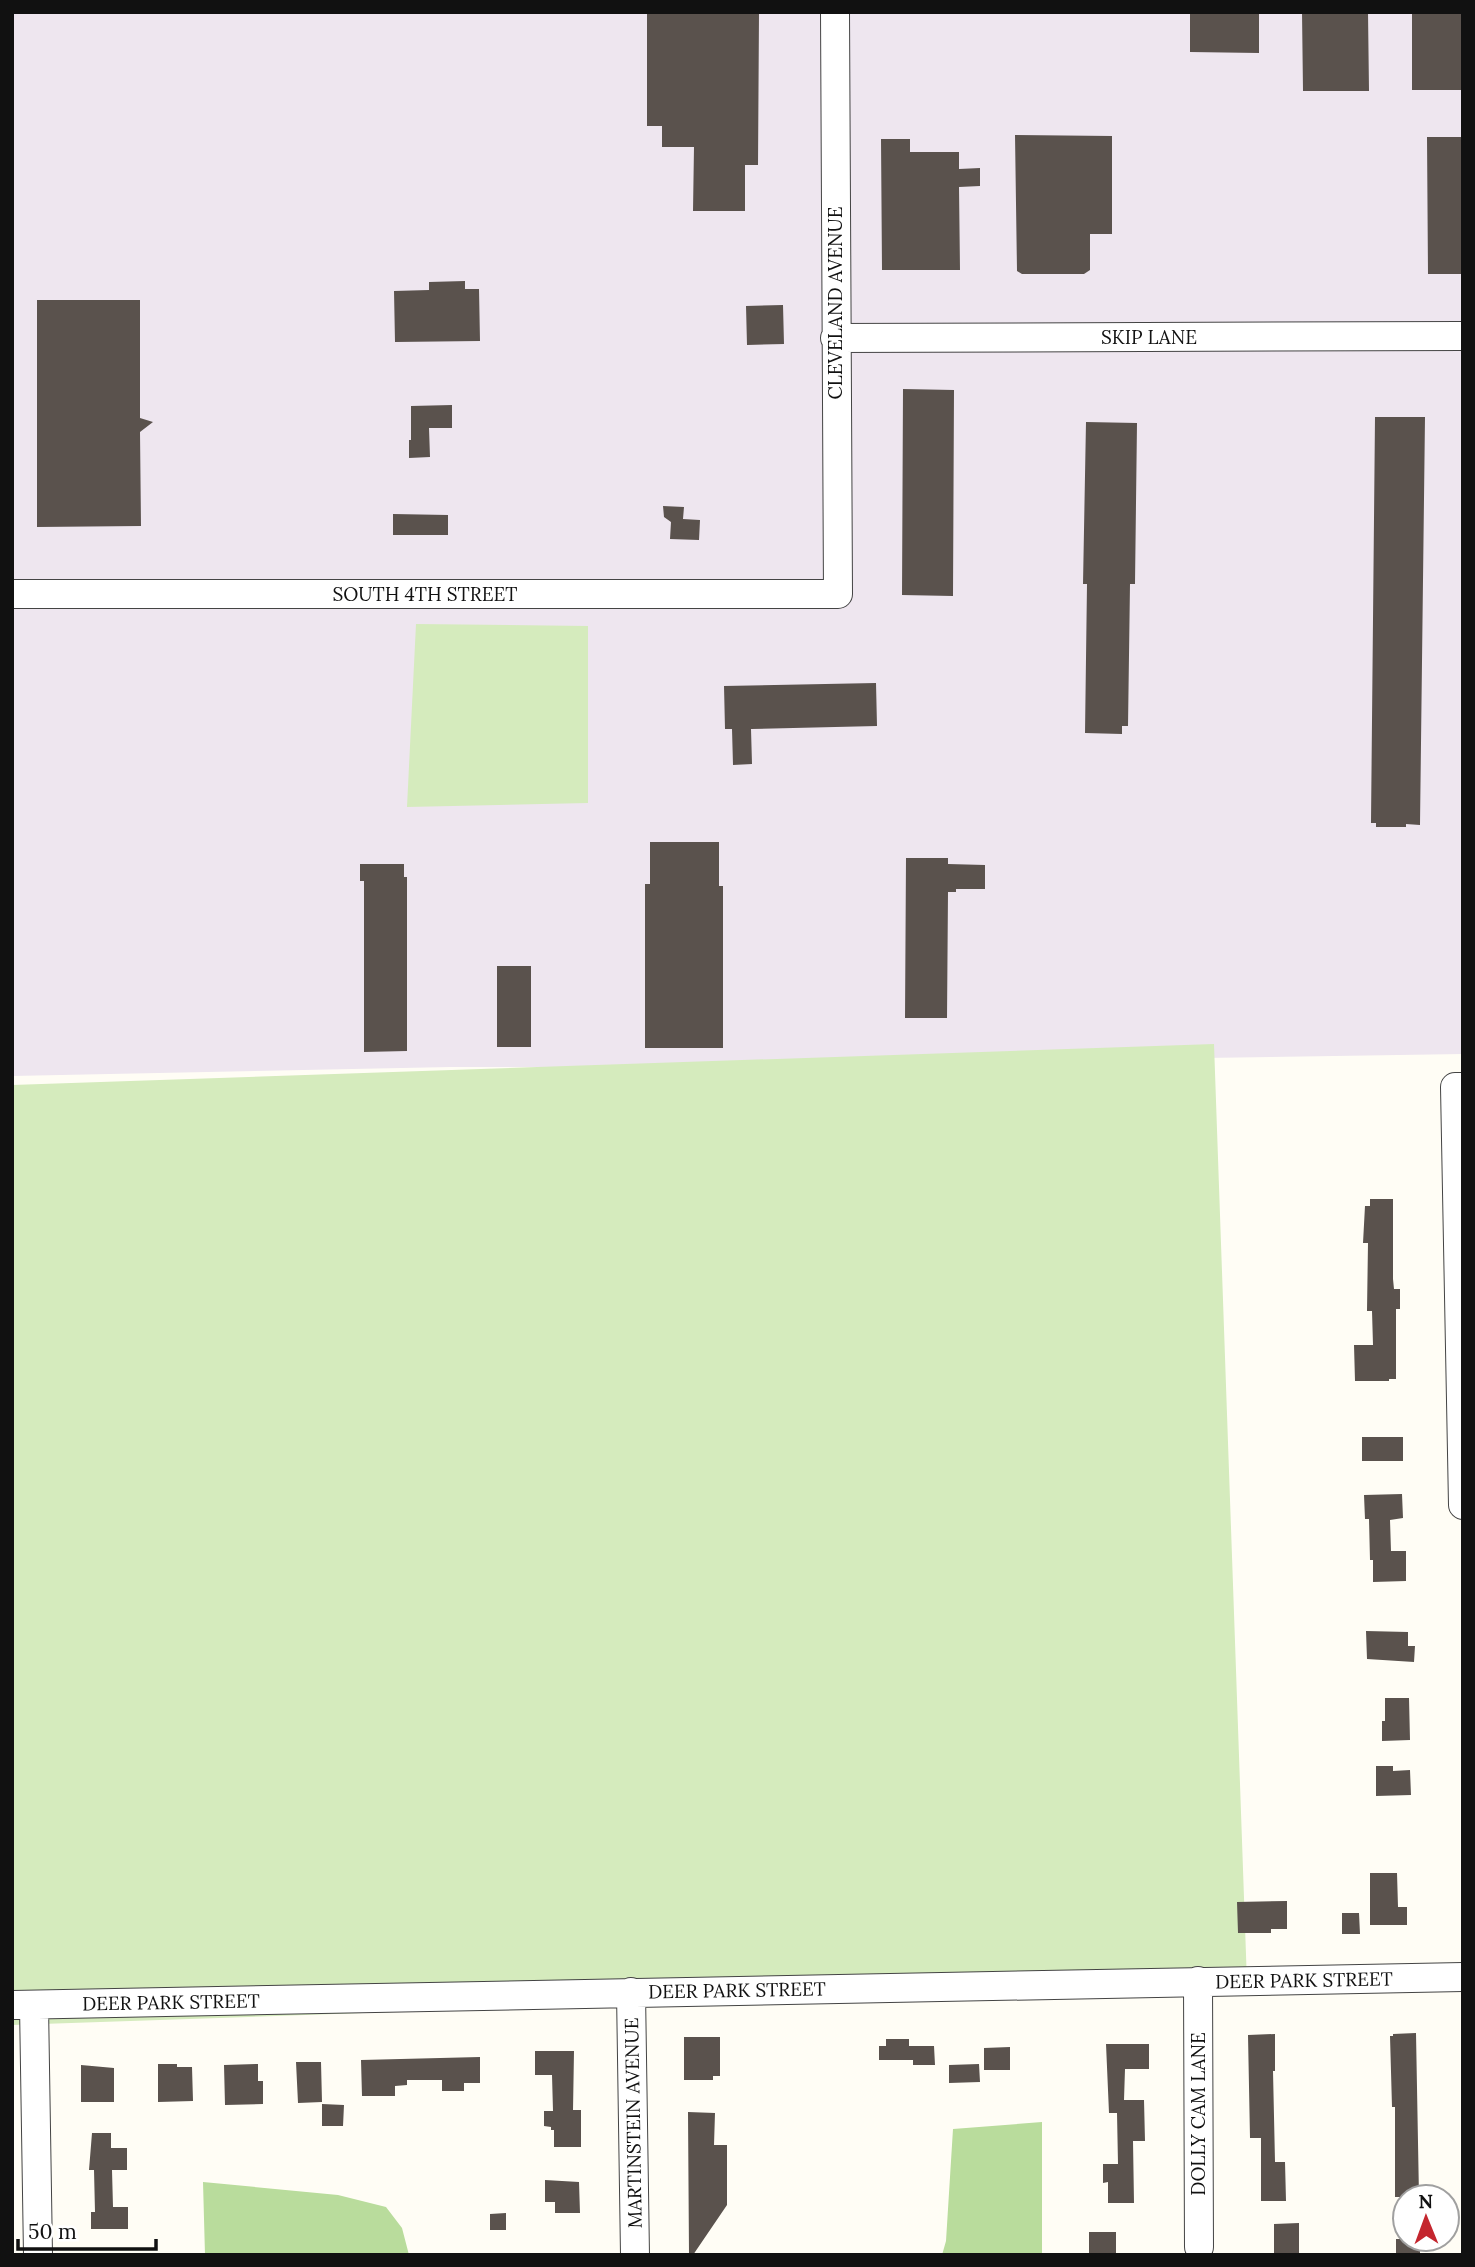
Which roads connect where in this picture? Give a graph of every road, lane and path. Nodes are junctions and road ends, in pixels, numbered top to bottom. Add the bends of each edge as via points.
1 (835, 12) edge
2 (1463, 336) edge
3 (835, 338) junction
4 (12, 594) edge
5 (838, 594) joint
6 (1459, 1087) edge
7 (1463, 1505) edge
8 (1463, 1977) edge
9 (1198, 1982) junction
10 (631, 1992) junction
11 (23, 2005) edge
12 (1199, 2248) dead end
13 (38, 2255) edge
14 (635, 2255) edge

1 - 3 street, CLEVELAND AVENUE
2 - 3 street, SKIP LANE
3 - 5 street, CLEVELAND AVENUE
4 - 5 street, SOUTH 4TH STREET
6 - 7 street
8 - 9 street, DEER PARK STREET
9 - 10 street, DEER PARK STREET
9 - 12 street, DOLLY CAM LANE
10 - 11 street, DEER PARK STREET
10 - 14 street, MARTINSTEIN AVENUE
11 - 13 street

